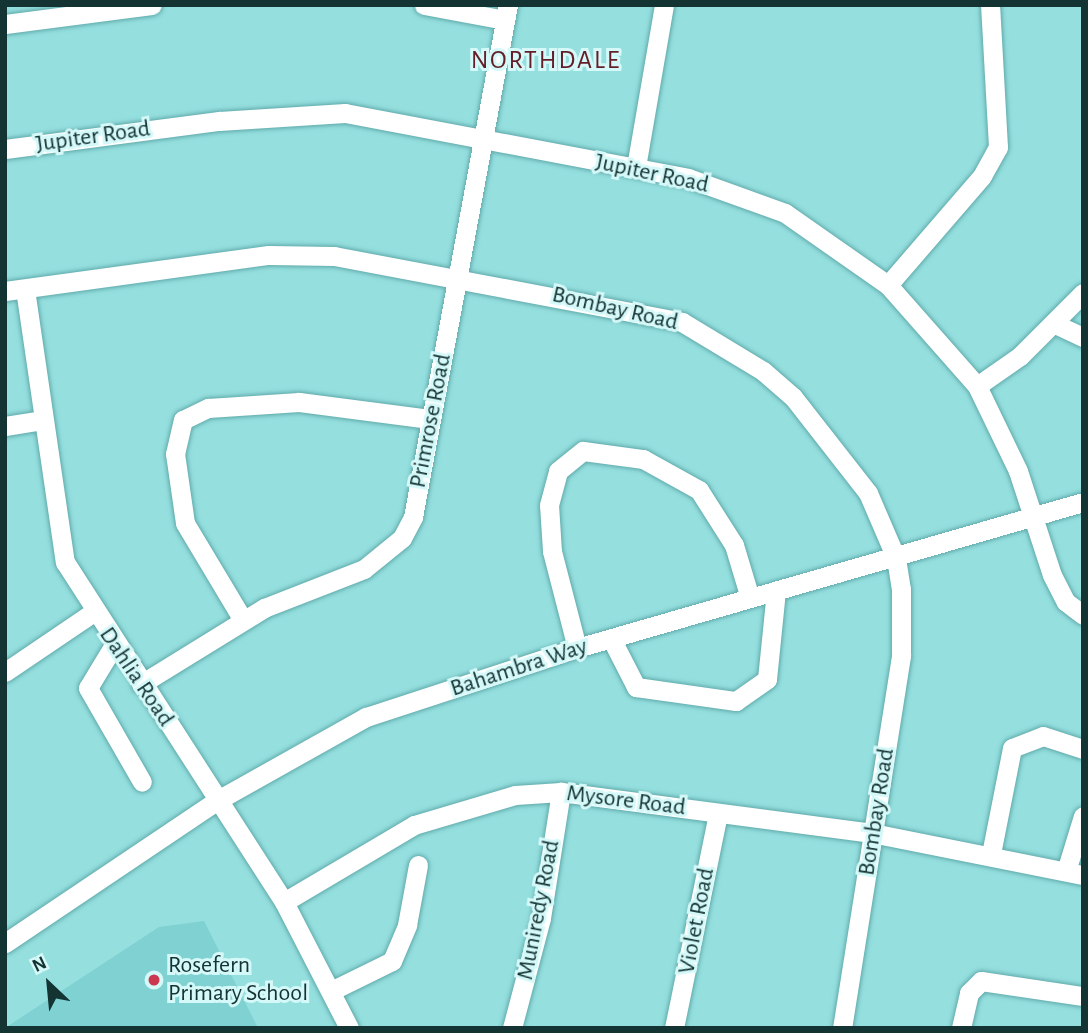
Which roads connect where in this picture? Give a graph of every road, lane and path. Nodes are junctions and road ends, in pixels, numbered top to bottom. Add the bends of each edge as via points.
1 (152, 5) edge
2 (424, 5) edge
3 (664, 5) edge
4 (990, 5) edge
5 (507, 13) edge
6 (5, 24) edge
7 (486, 143) junction
8 (5, 149) edge
9 (635, 167) junction
10 (458, 277) junction
11 (888, 285) junction
12 (15, 290) edge
13 (1083, 293) edge
14 (1055, 324) junction
15 (1083, 337) edge
16 (977, 386) junction
17 (44, 419) junction
18 (430, 419) junction
19 (5, 426) edge
20 (1083, 502) edge
21 (1035, 517) junction
22 (896, 558) junction
23 (776, 591) junction
24 (750, 598) junction
25 (92, 613) junction
26 (1083, 615) edge
27 (243, 620) junction
28 (612, 640) junction
29 (114, 645) junction
30 (577, 648) junction
31 (5, 672) edge
32 (141, 684) junction
33 (1083, 749) edge
34 (142, 782) dead end
35 (561, 792) junction
36 (218, 800) junction
37 (718, 814) junction
38 (1083, 816) edge
39 (872, 833) junction
40 (991, 854) junction
41 (418, 865) dead end
42 (1075, 872) edge
43 (284, 902) junction
44 (5, 943) edge
45 (331, 991) junction
46 (1083, 996) edge
47 (349, 1028) edge
48 (512, 1028) edge
49 (674, 1028) edge
50 (842, 1028) edge
51 (961, 1028) edge

1 - 6 street
2 - 5 street
3 - 9 street
4 - 11 street via 998,147 982,176
5 - 7 street, Primrose Road
7 - 8 street, Jupiter Road via 345,113 304,113
7 - 9 street, Jupiter Road
7 - 10 street, Primrose Road
9 - 11 street, Jupiter Road via 688,178 785,213
10 - 12 street, Bombay Road via 334,256 269,255
10 - 18 street, Primrose Road
10 - 22 street, Bombay Road via 682,322 730,349 793,397 839,447 868,493
11 - 16 street, Jupiter Road
12 - 17 street, Dahlia Road
13 - 14 street
14 - 15 street
14 - 16 street
16 - 21 street, Jupiter Road
17 - 19 street
17 - 25 street, Dahlia Road via 60,548
18 - 27 street, Primrose Road via 413,517 392,551 349,576
18 - 27 street via 299,402 208,408 183,420 175,454 185,523
20 - 21 street, Bahambra Way
21 - 22 street, Bahambra Way
21 - 26 street, Jupiter Road via 1060,592
22 - 23 street, Bahambra Way
22 - 39 street, Bombay Road via 901,656
23 - 24 street, Bahambra Way
23 - 28 street via 767,679 736,701 636,687
24 - 28 street, Bahambra Way
24 - 30 street via 723,522 699,489 643,458 583,450 558,471 549,505 552,551
25 - 29 street, Dahlia Road
25 - 31 street
27 - 32 street, Primrose Road
28 - 30 street, Bahambra Way
29 - 32 street, Dahlia Road
29 - 34 street via 88,688
30 - 36 street, Bahambra Way via 330,732
32 - 36 street, Dahlia Road
33 - 40 street via 1043,736 1012,748
35 - 37 street, Mysore Road
35 - 43 street, Mysore Road via 515,795 414,825
35 - 48 street, Muniredy Road via 541,918
36 - 43 street, Dahlia Road
36 - 44 street, Bahambra Way
37 - 39 street, Mysore Road
37 - 49 street, Violet Road
38 - 42 street, Mysore Road
39 - 40 street, Mysore Road
39 - 50 street, Bombay Road
40 - 42 street, Mysore Road
41 - 45 street via 407,925 392,961
43 - 45 street, Dahlia Road
45 - 47 street, Dahlia Road
46 - 51 street via 981,981 969,993

